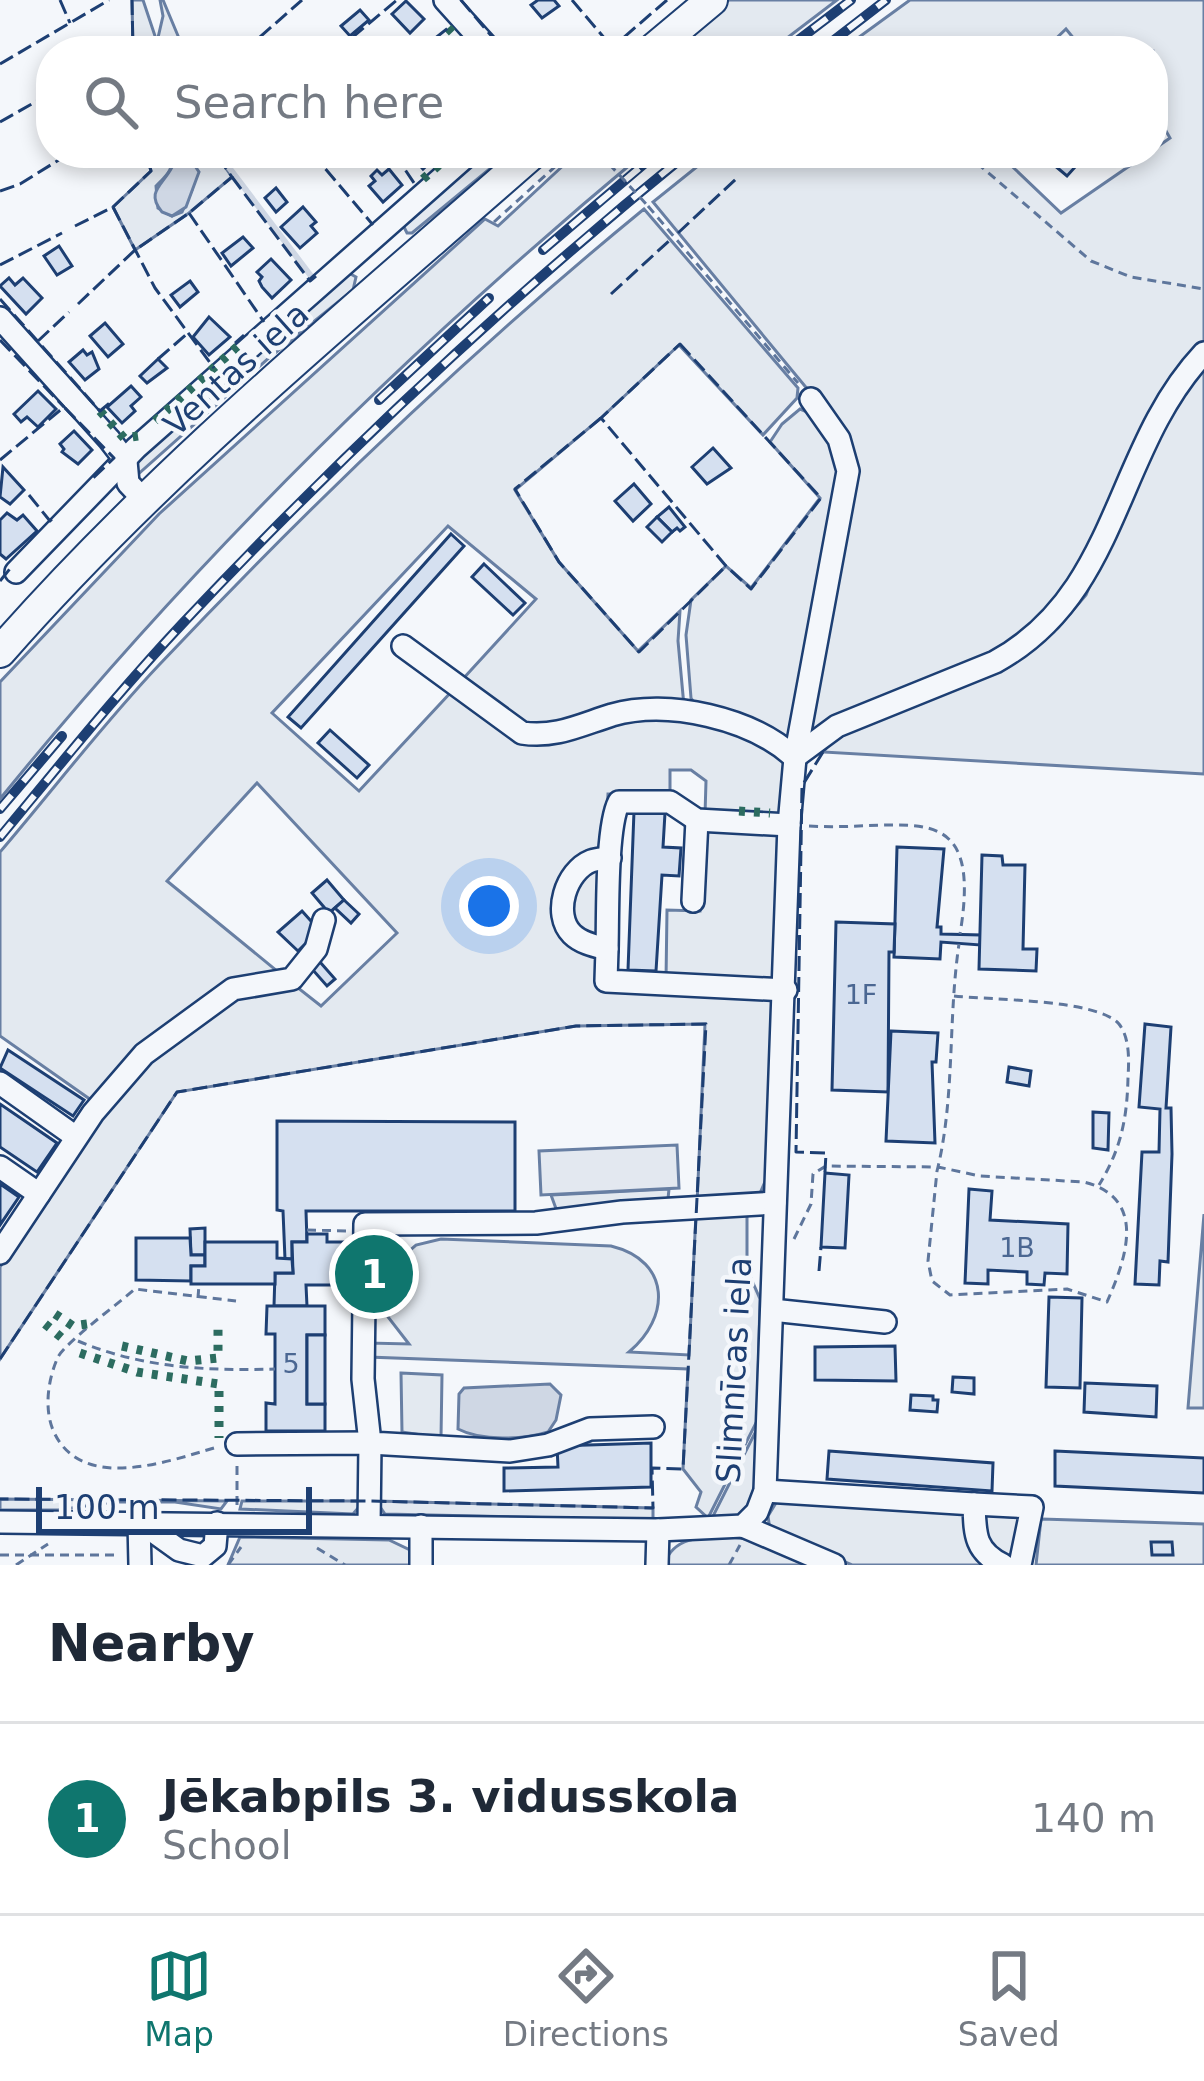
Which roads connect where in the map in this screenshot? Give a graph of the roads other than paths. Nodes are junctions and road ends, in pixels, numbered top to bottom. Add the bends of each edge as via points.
1 (445, 0) edge
2 (712, 0) edge
3 (477, 36) edge
4 (669, 36) edge
5 (453, 168) edge
6 (533, 168) edge
7 (392, 220) junction
8 (420, 253) junction
9 (346, 260) junction
10 (375, 292) junction
11 (0, 317) edge
12 (1204, 352) edge
13 (811, 399) road end
14 (126, 461) junction
15 (145, 502) junction
16 (16, 572) dead end
17 (403, 646) dead end
18 (0, 652) edge
19 (795, 758) junction
20 (697, 820) junction
21 (789, 825) junction
22 (610, 859) junction
23 (693, 901) dead end
24 (325, 920) dead end
25 (607, 949) junction
26 (786, 991) junction
27 (0, 1083) edge
28 (76, 1137) junction
29 (0, 1167) edge
30 (39, 1194) junction
31 (775, 1203) junction
32 (1, 1249) edge
33 (772, 1310) junction
34 (885, 1322) dead end
35 (653, 1427) dead end
36 (370, 1443) junction
37 (237, 1444) road end
38 (765, 1491) junction
39 (974, 1504) junction
40 (227, 1517) junction
41 (0, 1522) edge
42 (139, 1522) junction
43 (369, 1525) junction
44 (421, 1526) junction
45 (743, 1526) junction
46 (658, 1530) junction
47 (140, 1560) edge
48 (421, 1565) edge
49 (657, 1565) edge
50 (834, 1565) edge
51 (1003, 1565) edge
52 (1020, 1565) edge

1 - 3 street
2 - 4 highway
5 - 7 street
6 - 8 highway, Ventas iela
7 - 8 street
7 - 9 street
8 - 10 highway, Ventas iela
9 - 10 street
9 - 14 street
10 - 15 highway, Ventas iela
11 - 14 street
12 - 19 street via 1158,417 1089,569 1035,637 969,675 837,726
13 - 19 street, Slimnīcas iela via 839,439 848,471
14 - 15 street via 125,477
14 - 16 street
15 - 18 highway, Ventas iela
17 - 19 street via 522,733 544,736 612,715 668,710 751,727
19 - 21 street, Slimnīcas iela
20 - 21 street
20 - 22 street via 670,802 619,802
20 - 23 street
21 - 26 street, Slimnīcas iela
22 - 25 street
22 - 25 street via 576,871 562,903 573,936
24 - 28 street via 316,949 292,979 233,989 144,1054
25 - 26 street via 606,981
26 - 31 street, Slimnīcas iela
27 - 28 street
28 - 30 street
29 - 30 street
30 - 32 street
31 - 33 street, Slimnīcas iela
31 - 36 street via 536,1223 365,1224
33 - 34 street
33 - 38 street, Slimnīcas iela
35 - 36 street via 590,1429 510,1451
36 - 37 street
36 - 43 street
38 - 39 street
38 - 45 street, Slimnīcas iela
39 - 51 street via 976,1543
39 - 52 street via 1032,1507
40 - 42 street, Slimnīcas iela
40 - 42 street via 202,1556
40 - 43 street, Slimnīcas iela
41 - 42 street, Slimnīcas iela
42 - 47 street
43 - 44 street, Slimnīcas iela
44 - 46 street, Slimnīcas iela
44 - 48 street
45 - 46 street, Slimnīcas iela
45 - 50 street
46 - 49 street

